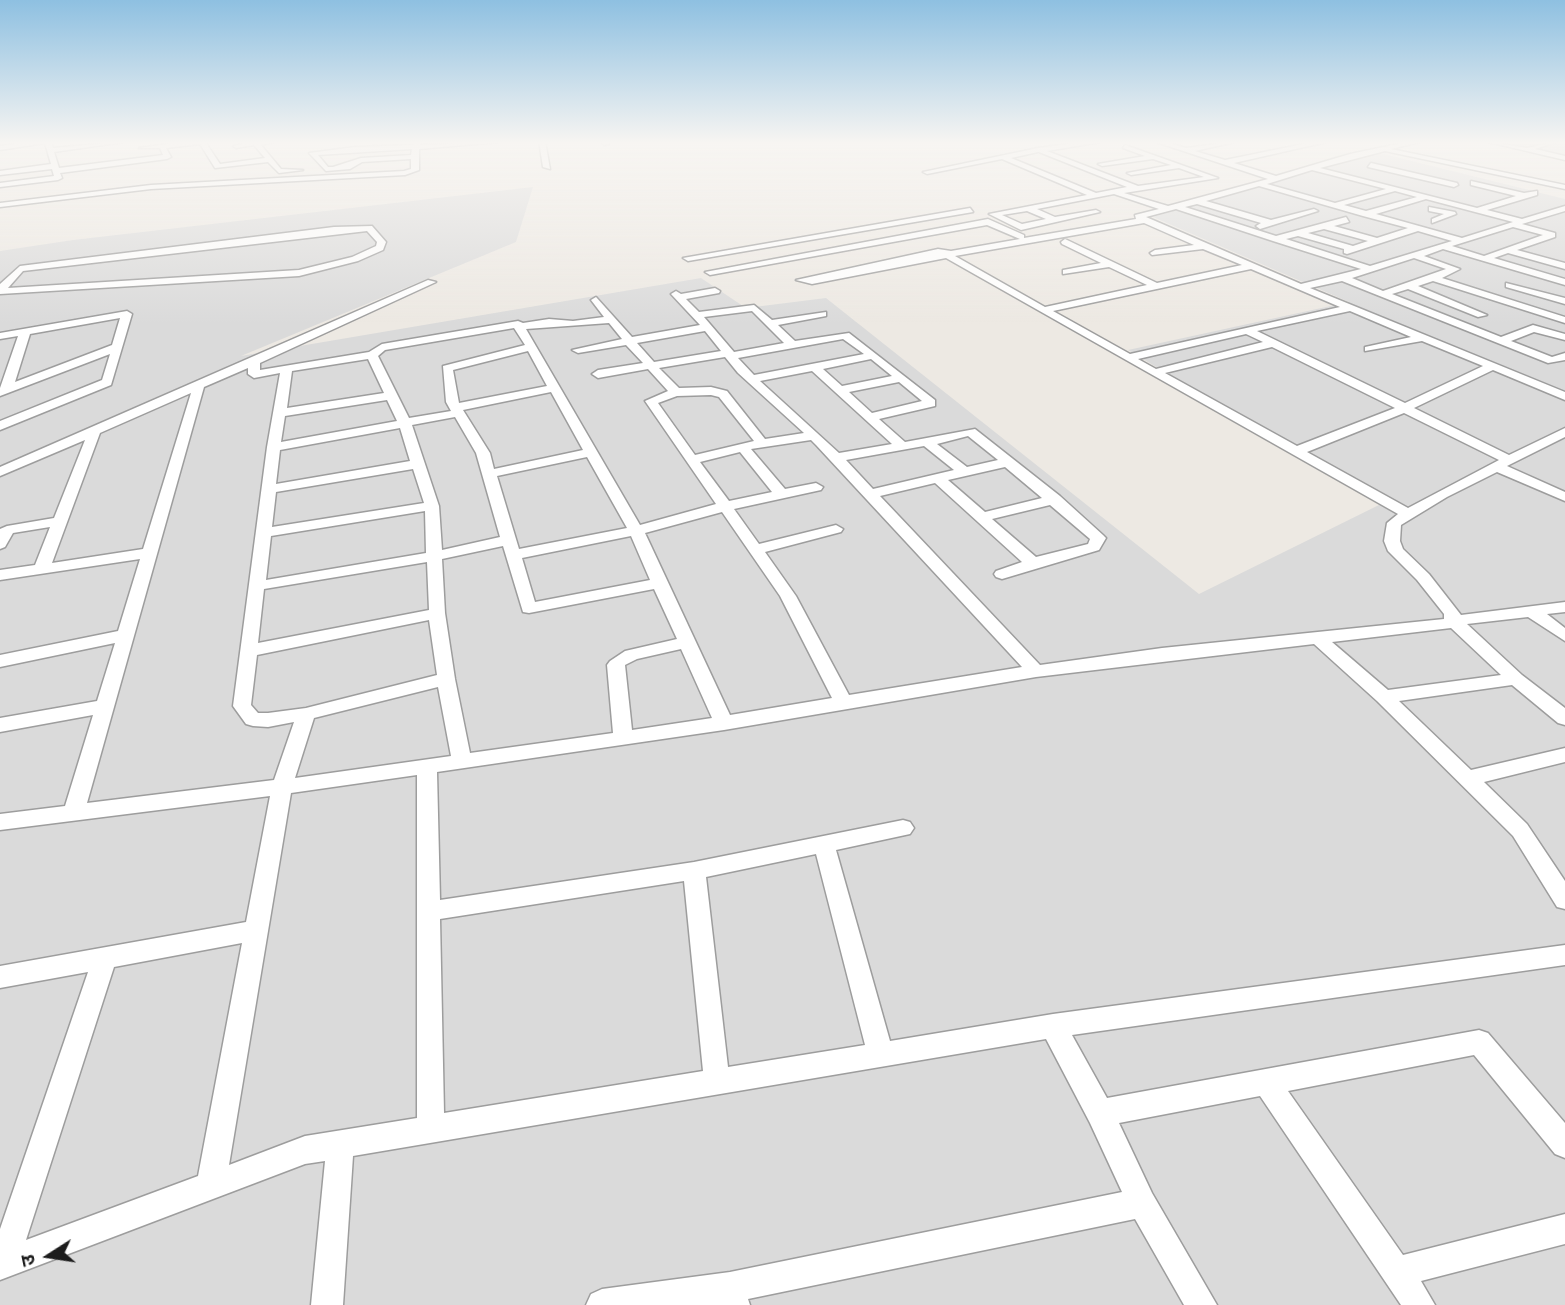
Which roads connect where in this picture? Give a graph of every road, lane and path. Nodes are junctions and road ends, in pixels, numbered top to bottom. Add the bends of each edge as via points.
1 (26, 202) edge
2 (1063, 202) edge
3 (1150, 202) edge
4 (1198, 202) joint
5 (1285, 202) edge
6 (1324, 202) edge
7 (1347, 202) edge
8 (1407, 202) joint
9 (1446, 202) edge
10 (1487, 202) edge
11 (1503, 202) edge
12 (1496, 204) junction
13 (0, 205) edge
14 (1335, 205) junction
15 (1028, 208) junction
16 (1172, 208) junction
17 (1387, 208) junction
18 (1565, 208) edge
19 (970, 210) dead end
20 (1478, 210) junction
21 (1314, 211) junction
22 (1096, 212) dead end
23 (1366, 214) junction
24 (1411, 215) dead end
25 (1423, 218) dead end
26 (1141, 219) junction
27 (1054, 220) junction
28 (1346, 220) junction
29 (1436, 221) junction
30 (1515, 222) junction
31 (887, 223) junction
32 (1270, 223) junction
33 (1359, 223) dead end
34 (1447, 224) dead end
35 (1324, 226) junction
36 (1458, 227) dead end
37 (1418, 228) junction
38 (1247, 230) junction
39 (1385, 231) dead end
40 (1299, 233) junction
41 (1481, 233) junction
42 (1398, 235) junction
43 (1552, 235) junction
44 (912, 236) junction
45 (1021, 237) junction
46 (1565, 238) edge
47 (1276, 239) junction
48 (1460, 240) junction
49 (1377, 241) junction
50 (1065, 242) dead end
51 (767, 244) junction
52 (1203, 246) junction
53 (1441, 246) junction
54 (1507, 250) junction
55 (944, 253) junction
56 (1155, 253) dead end
57 (1413, 255) junction
58 (1565, 256) edge
59 (688, 258) dead end
60 (789, 258) junction
61 (1483, 259) junction
62 (90, 261) junction
63 (1549, 262) junction
64 (1110, 264) junction
65 (1252, 266) junction
66 (1565, 266) edge
67 (1370, 269) junction
68 (79, 270) dead end
69 (710, 272) dead end
70 (1066, 272) dead end
71 (844, 273) dead end
72 (1536, 274) junction
73 (1343, 278) junction
74 (1433, 278) junction
75 (68, 279) dead end
76 (431, 282) dead end
77 (1565, 282) edge
78 (1509, 285) junction
79 (1156, 286) junction
80 (1300, 287) junction
81 (1411, 287) junction
82 (58, 288) junction
83 (0, 290) edge
84 (715, 291) dead end
85 (1382, 294) junction
86 (1484, 294) junction
87 (596, 300) dead end
88 (1565, 301) edge
89 (1510, 302) junction
90 (808, 304) dead end
91 (1350, 308) junction
92 (1043, 310) junction
93 (1425, 311) junction
94 (697, 315) junction
95 (612, 318) junction
96 (1565, 320) edge
97 (1382, 322) junction
98 (771, 323) junction
99 (833, 324) junction
100 (519, 327) junction
101 (708, 327) junction
102 (1247, 330) junction
103 (25, 332) junction
104 (0, 336) edge
105 (1565, 337) edge
106 (1420, 338) junction
107 (629, 341) junction
108 (1501, 341) junction
109 (1273, 343) junction
110 (793, 345) junction
111 (118, 347) junction
112 (531, 347) junction
113 (1369, 349) dead end
114 (578, 350) dead end
115 (372, 355) junction
116 (730, 355) junction
117 (873, 355) junction
118 (1565, 356) edge
119 (1130, 357) junction
120 (254, 361) junction
121 (651, 367) junction
122 (814, 367) junction
123 (1491, 367) junction
124 (287, 369) junction
125 (1157, 372) junction
126 (598, 374) dead end
127 (902, 378) junction
128 (752, 379) junction
129 (199, 384) junction
130 (555, 388) junction
131 (841, 390) junction
132 (3, 391) edge
133 (676, 392) junction
134 (391, 396) junction
135 (1565, 396) edge
136 (1403, 409) junction
137 (457, 411) junction
138 (279, 413) junction
139 (870, 417) junction
140 (405, 424) junction
141 (0, 426) edge
142 (95, 430) junction
143 (1565, 432) edge
144 (814, 436) junction
145 (927, 442) junction
146 (1565, 442) edge
147 (762, 443) junction
148 (274, 447) junction
149 (903, 447) junction
150 (744, 448) junction
151 (1297, 451) junction
152 (593, 452) junction
153 (836, 458) junction
154 (694, 459) junction
155 (1008, 462) junction
156 (418, 464) junction
157 (1505, 466) junction
158 (0, 472) edge
159 (965, 473) junction
160 (489, 474) junction
161 (939, 479) junction
162 (816, 486) dead end
163 (269, 489) junction
164 (780, 493) junction
165 (870, 494) junction
166 (1565, 497) edge
167 (1055, 499) junction
168 (432, 506) junction
169 (726, 506) junction
170 (1408, 513) junction
171 (982, 517) junction
172 (60, 521) junction
173 (836, 529) dead end
174 (636, 531) junction
175 (1393, 531) junction
176 (263, 533) junction
177 (0, 544) edge
178 (511, 548) junction
179 (754, 550) junction
180 (150, 553) junction
181 (436, 556) junction
182 (1033, 563) junction
183 (42, 568) junction
184 (1002, 574) dead end
185 (0, 575) edge
186 (660, 583) junction
187 (256, 586) junction
188 (1565, 607) edge
189 (1530, 611) junction
190 (437, 612) junction
191 (1453, 621) junction
192 (126, 635) junction
193 (1565, 636) edge
194 (1318, 638) junction
195 (686, 642) junction
196 (247, 651) junction
197 (0, 661) edge
198 (1036, 671) junction
199 (446, 679) junction
200 (1516, 679) junction
201 (1384, 697) junction
202 (844, 703) junction
203 (105, 706) junction
204 (306, 714) junction
205 (1565, 718) edge
206 (724, 723) junction
207 (0, 725) edge
208 (624, 738) junction
209 (1565, 755) edge
210 (463, 760) junction
211 (427, 765) junction
212 (1469, 778) junction
213 (282, 787) junction
214 (74, 813) junction
215 (0, 822) edge
216 (903, 828) dead end
217 (824, 844) junction
218 (694, 872) junction
219 (1565, 900) edge
220 (429, 911) junction
221 (256, 930) junction
222 (1565, 955) edge
223 (105, 958) junction
224 (0, 977) edge
225 (1053, 1026) junction
226 (880, 1055) junction
227 (717, 1082) junction
228 (1266, 1082) junction
229 (1100, 1113) junction
230 (430, 1129) junction
231 (340, 1144) junction
232 (1565, 1144) edge
233 (211, 1185) junction
234 (1142, 1203) junction
235 (1565, 1229) edge
236 (1, 1264) edge
237 (1396, 1272) junction
238 (732, 1296) edge
239 (327, 1305) edge
240 (602, 1305) edge
241 (1200, 1305) edge
242 (1419, 1305) edge

1 - 13 street
2 - 15 street
3 - 16 street
4 - 16 street
4 - 32 street
5 - 21 street
6 - 14 street
7 - 14 street
8 - 17 street
8 - 29 street via 1452,214
9 - 20 street
10 - 12 street
11 - 12 street
12 - 20 street
14 - 23 street
15 - 27 street
15 - 27 street via 993,214 1019,227
16 - 26 street
16 - 38 street
17 - 23 street
17 - 24 street
18 - 30 street
19 - 31 street
20 - 30 street
21 - 28 street
21 - 32 street
22 - 27 street
23 - 37 street
25 - 29 street
26 - 45 street
26 - 52 street
26 - 55 street
28 - 33 street
28 - 35 street
29 - 34 street
30 - 41 street
30 - 43 street
31 - 44 street
31 - 51 street
32 - 38 street
35 - 40 street
35 - 49 street
36 - 41 street
37 - 42 street
37 - 48 street
38 - 47 street
39 - 42 street
40 - 47 street
40 - 49 street via 1350,250
41 - 48 street
42 - 49 street
43 - 46 street
43 - 54 street
44 - 45 street via 988,222
44 - 55 street
44 - 60 street
45 - 55 street
47 - 67 street
48 - 53 street
50 - 64 street
51 - 59 street
51 - 60 street
52 - 56 street
52 - 65 street
53 - 57 street
53 - 61 street
54 - 61 street
54 - 63 street
55 - 71 street
55 - 92 street
57 - 67 street
57 - 74 street via 1455,269
58 - 63 street
60 - 69 street
61 - 72 street
62 - 68 street
62 - 82 street via 356,228 369,228 382,242 380,248 355,259 299,273
62 - 83 street via 20,269
63 - 66 street
64 - 70 street
64 - 79 street
65 - 79 street
65 - 80 street
67 - 73 street
72 - 77 street
72 - 78 street
73 - 80 street
73 - 85 street
74 - 81 street
74 - 86 street
75 - 82 street
76 - 120 street
78 - 86 street
78 - 88 street
79 - 92 street
80 - 91 street
81 - 85 street
81 - 89 street via 1478,317
82 - 83 street
84 - 94 street via 677,295
85 - 93 street
86 - 89 street
87 - 95 street
89 - 96 street
90 - 99 street
91 - 97 street
91 - 102 street
92 - 119 street
93 - 97 street
93 - 108 street
94 - 98 street via 751,308
94 - 101 street
95 - 100 street
95 - 107 street
97 - 106 street
98 - 99 street
98 - 110 street
99 - 110 street
99 - 117 street
100 - 112 street
100 - 115 street via 382,348
101 - 107 street
101 - 116 street
102 - 109 street
102 - 119 street
103 - 104 street
103 - 111 street via 127,314
103 - 132 street
105 - 108 street via 1533,328
106 - 113 street
106 - 123 street
107 - 114 street
107 - 121 street
108 - 118 street via 1549,363
109 - 125 street
109 - 136 street
110 - 116 street
111 - 132 street
111 - 141 street via 107,382
112 - 130 street
112 - 137 street via 447,368
115 - 124 street
115 - 134 street
116 - 121 street
116 - 128 street
117 - 122 street
117 - 127 street
119 - 125 street
120 - 124 street via 254,374
120 - 129 street
121 - 126 street
121 - 133 street
122 - 128 street
122 - 131 street
123 - 135 street
123 - 136 street
124 - 138 street
125 - 151 street
127 - 131 street
127 - 139 street via 931,403
128 - 144 street
129 - 142 street
129 - 180 street
130 - 137 street
130 - 152 street
131 - 139 street
133 - 147 street via 723,394
133 - 154 street via 651,401
134 - 138 street
134 - 140 street
136 - 151 street
136 - 157 street
137 - 140 street
137 - 160 street
138 - 148 street
139 - 149 street
140 - 148 street
140 - 156 street
142 - 158 street
142 - 172 street
143 - 157 street
144 - 147 street
144 - 153 street
145 - 149 street
145 - 155 street via 970,432
145 - 159 street
146 - 157 street
147 - 150 street
148 - 163 street
149 - 153 street
150 - 154 street
150 - 164 street
151 - 170 street
152 - 160 street
152 - 174 street
153 - 165 street
154 - 169 street
155 - 159 street
155 - 167 street
156 - 163 street
156 - 168 street
157 - 166 street
157 - 170 street
157 - 175 street
159 - 161 street
160 - 178 street
161 - 165 street
161 - 171 street
162 - 164 street
163 - 176 street
164 - 169 street
165 - 198 street
167 - 171 street
167 - 182 street via 1098,538 1097,544
168 - 176 street
168 - 181 street
169 - 174 street
169 - 179 street
170 - 175 street via 1394,523
171 - 182 street
172 - 177 street via 7,530
172 - 183 street
173 - 179 street
174 - 178 street
174 - 186 street
175 - 191 street via 1396,551 1452,613
176 - 187 street
178 - 181 street
178 - 186 street via 529,608
179 - 202 street via 788,596
180 - 183 street
180 - 192 street
181 - 187 street
181 - 190 street
182 - 184 street
183 - 185 street
186 - 195 street
187 - 196 street
188 - 189 street
189 - 191 street
189 - 193 street
190 - 196 street
190 - 199 street
191 - 194 street
191 - 200 street
192 - 197 street
192 - 203 street
194 - 198 street
194 - 201 street
195 - 206 street
195 - 208 street via 619,661 615,671
196 - 204 street via 242,706 246,713 253,719 268,720
198 - 202 street
199 - 204 street
199 - 210 street
200 - 201 street
200 - 205 street
201 - 212 street
202 - 206 street
203 - 207 street
203 - 214 street
204 - 213 street
206 - 208 street
208 - 210 street
209 - 212 street
210 - 211 street
211 - 213 street
211 - 220 street
212 - 219 street via 1520,830
213 - 214 street
213 - 221 street
214 - 215 street
216 - 217 street
217 - 218 street
217 - 226 street
218 - 220 street
218 - 227 street
220 - 230 street
221 - 223 street
221 - 233 street
222 - 225 street
223 - 224 street
223 - 236 street
225 - 226 street
225 - 229 street
226 - 227 street
227 - 230 street
228 - 229 street
228 - 232 street via 1479,1042
228 - 237 street
229 - 234 street
230 - 231 street
231 - 233 street via 305,1150
231 - 239 street
233 - 236 street
234 - 238 street
234 - 241 street
235 - 237 street
237 - 242 street
238 - 240 street

